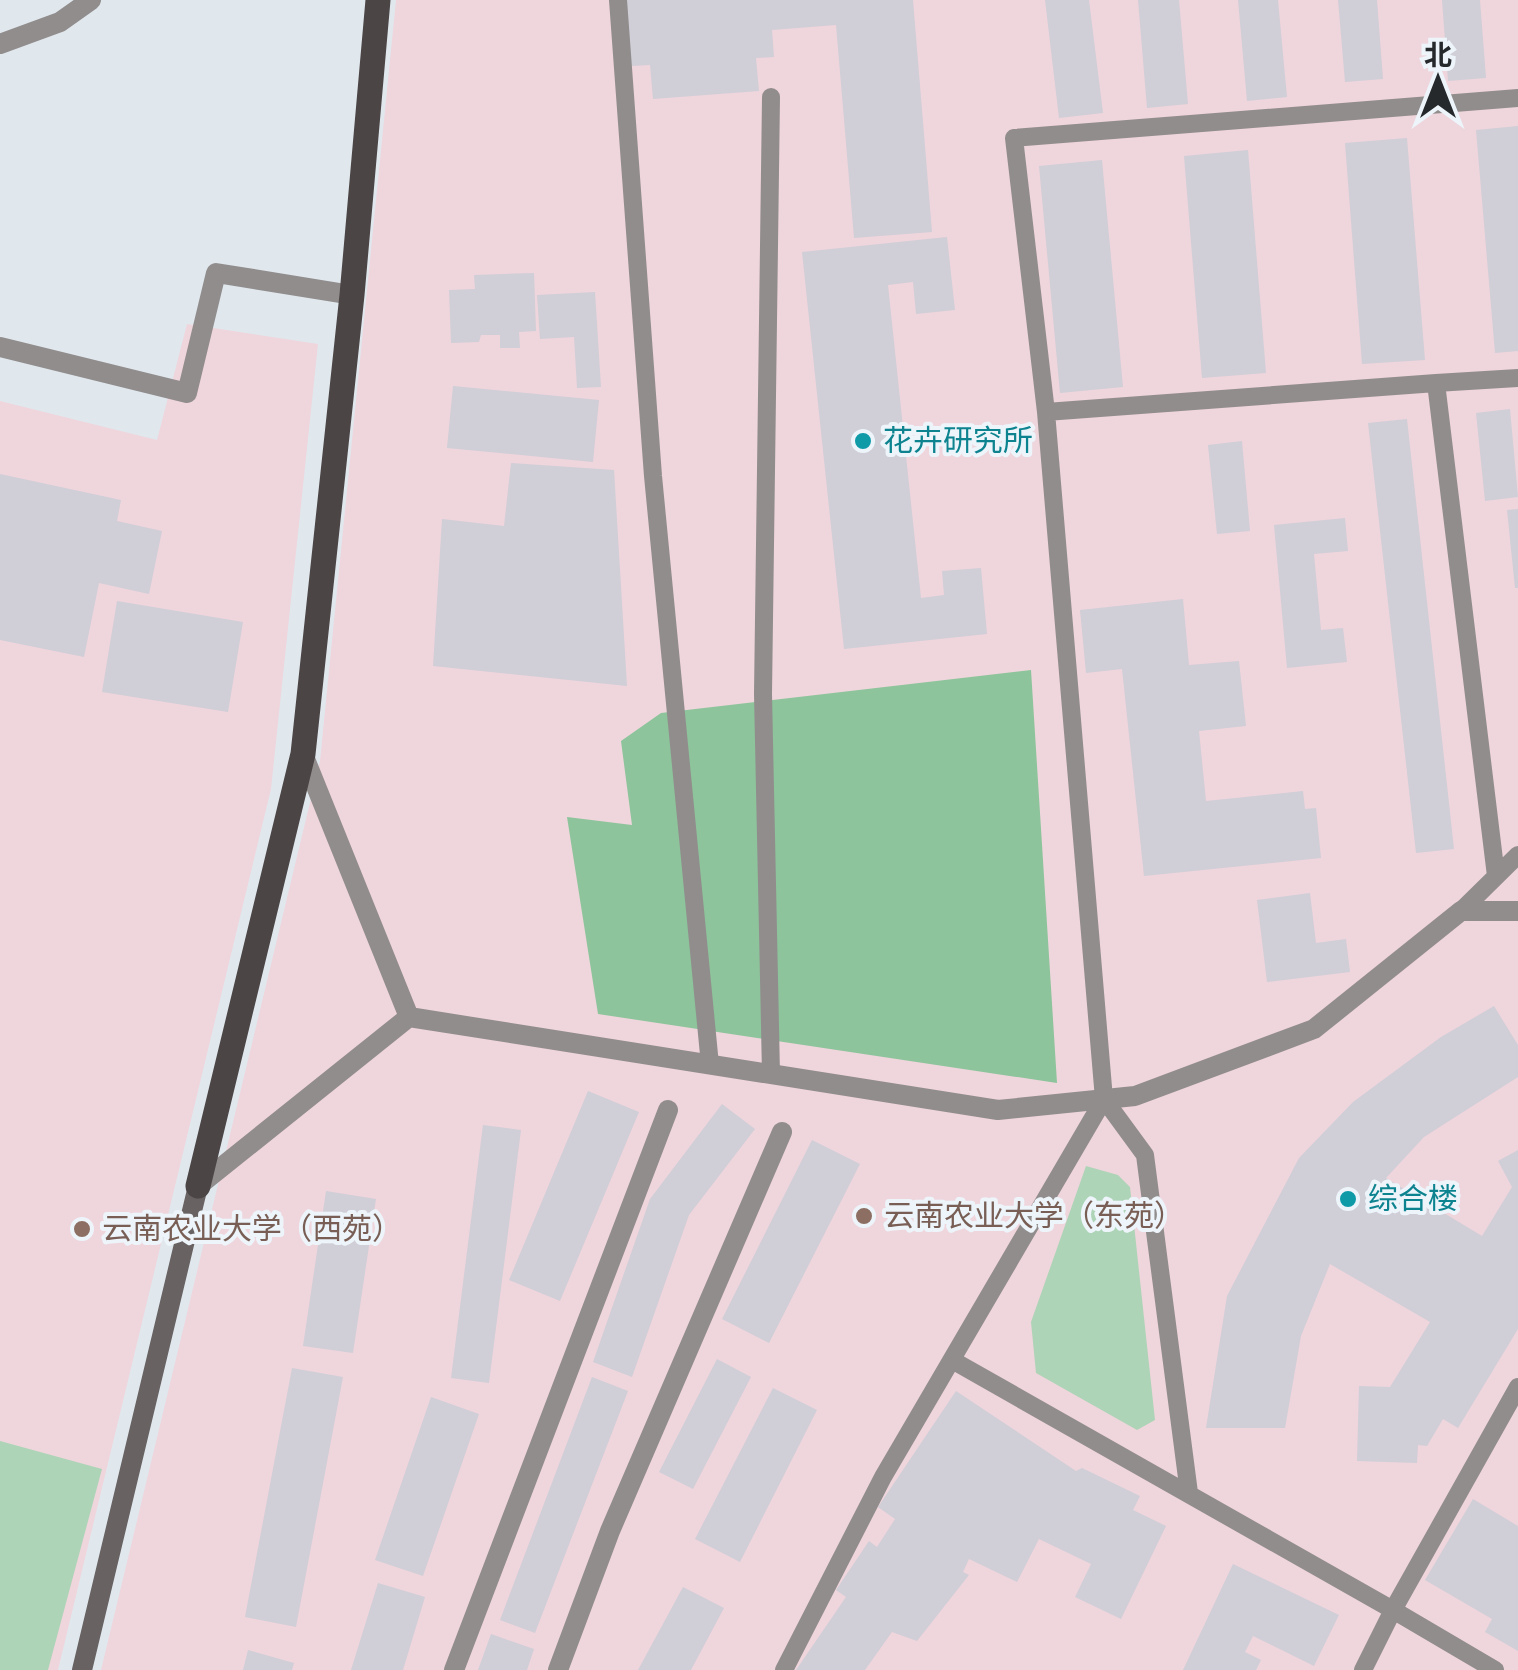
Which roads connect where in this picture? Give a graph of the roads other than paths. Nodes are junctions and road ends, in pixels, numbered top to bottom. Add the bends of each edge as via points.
1 (91, 0) edge
2 (378, 0) edge
3 (618, 0) edge
4 (0, 44) edge
5 (771, 97) dead end
6 (1518, 98) edge
7 (352, 295) junction
8 (0, 348) edge
9 (1518, 378) edge
10 (1436, 384) junction
11 (1046, 412) junction
12 (303, 754) junction
13 (1518, 855) edge
14 (1496, 876) junction
15 (1461, 911) junction
16 (1518, 911) edge
17 (409, 1017) junction
18 (710, 1065) junction
19 (771, 1074) junction
20 (1104, 1099) junction
21 (668, 1110) dead end
22 (782, 1132) dead end
23 (198, 1186) junction
24 (952, 1360) junction
25 (1518, 1388) edge
26 (1190, 1492) junction
27 (1392, 1610) junction
28 (82, 1670) edge
29 (454, 1670) edge
30 (558, 1670) edge
31 (784, 1670) edge
32 (1363, 1670) edge
33 (1495, 1670) edge

1 - 4 street via 60,22
2 - 7 main road
3 - 18 lane via 653,476
5 - 19 lane via 764,694
6 - 11 lane via 1014,138
7 - 8 street via 216,274 186,393
7 - 12 main road
9 - 10 lane
10 - 11 lane
10 - 14 lane
11 - 20 lane
12 - 17 street
12 - 23 main road
13 - 14 lane
14 - 15 lane
15 - 16 street
15 - 20 street via 1314,1029 1135,1096
17 - 18 street
17 - 23 street
18 - 19 street
19 - 20 street via 998,1110
20 - 24 lane
20 - 26 lane via 1145,1155
21 - 29 street
22 - 30 street via 610,1531
23 - 28 main road
24 - 26 lane
24 - 31 lane
25 - 27 lane
26 - 27 lane
27 - 32 lane
27 - 33 lane

